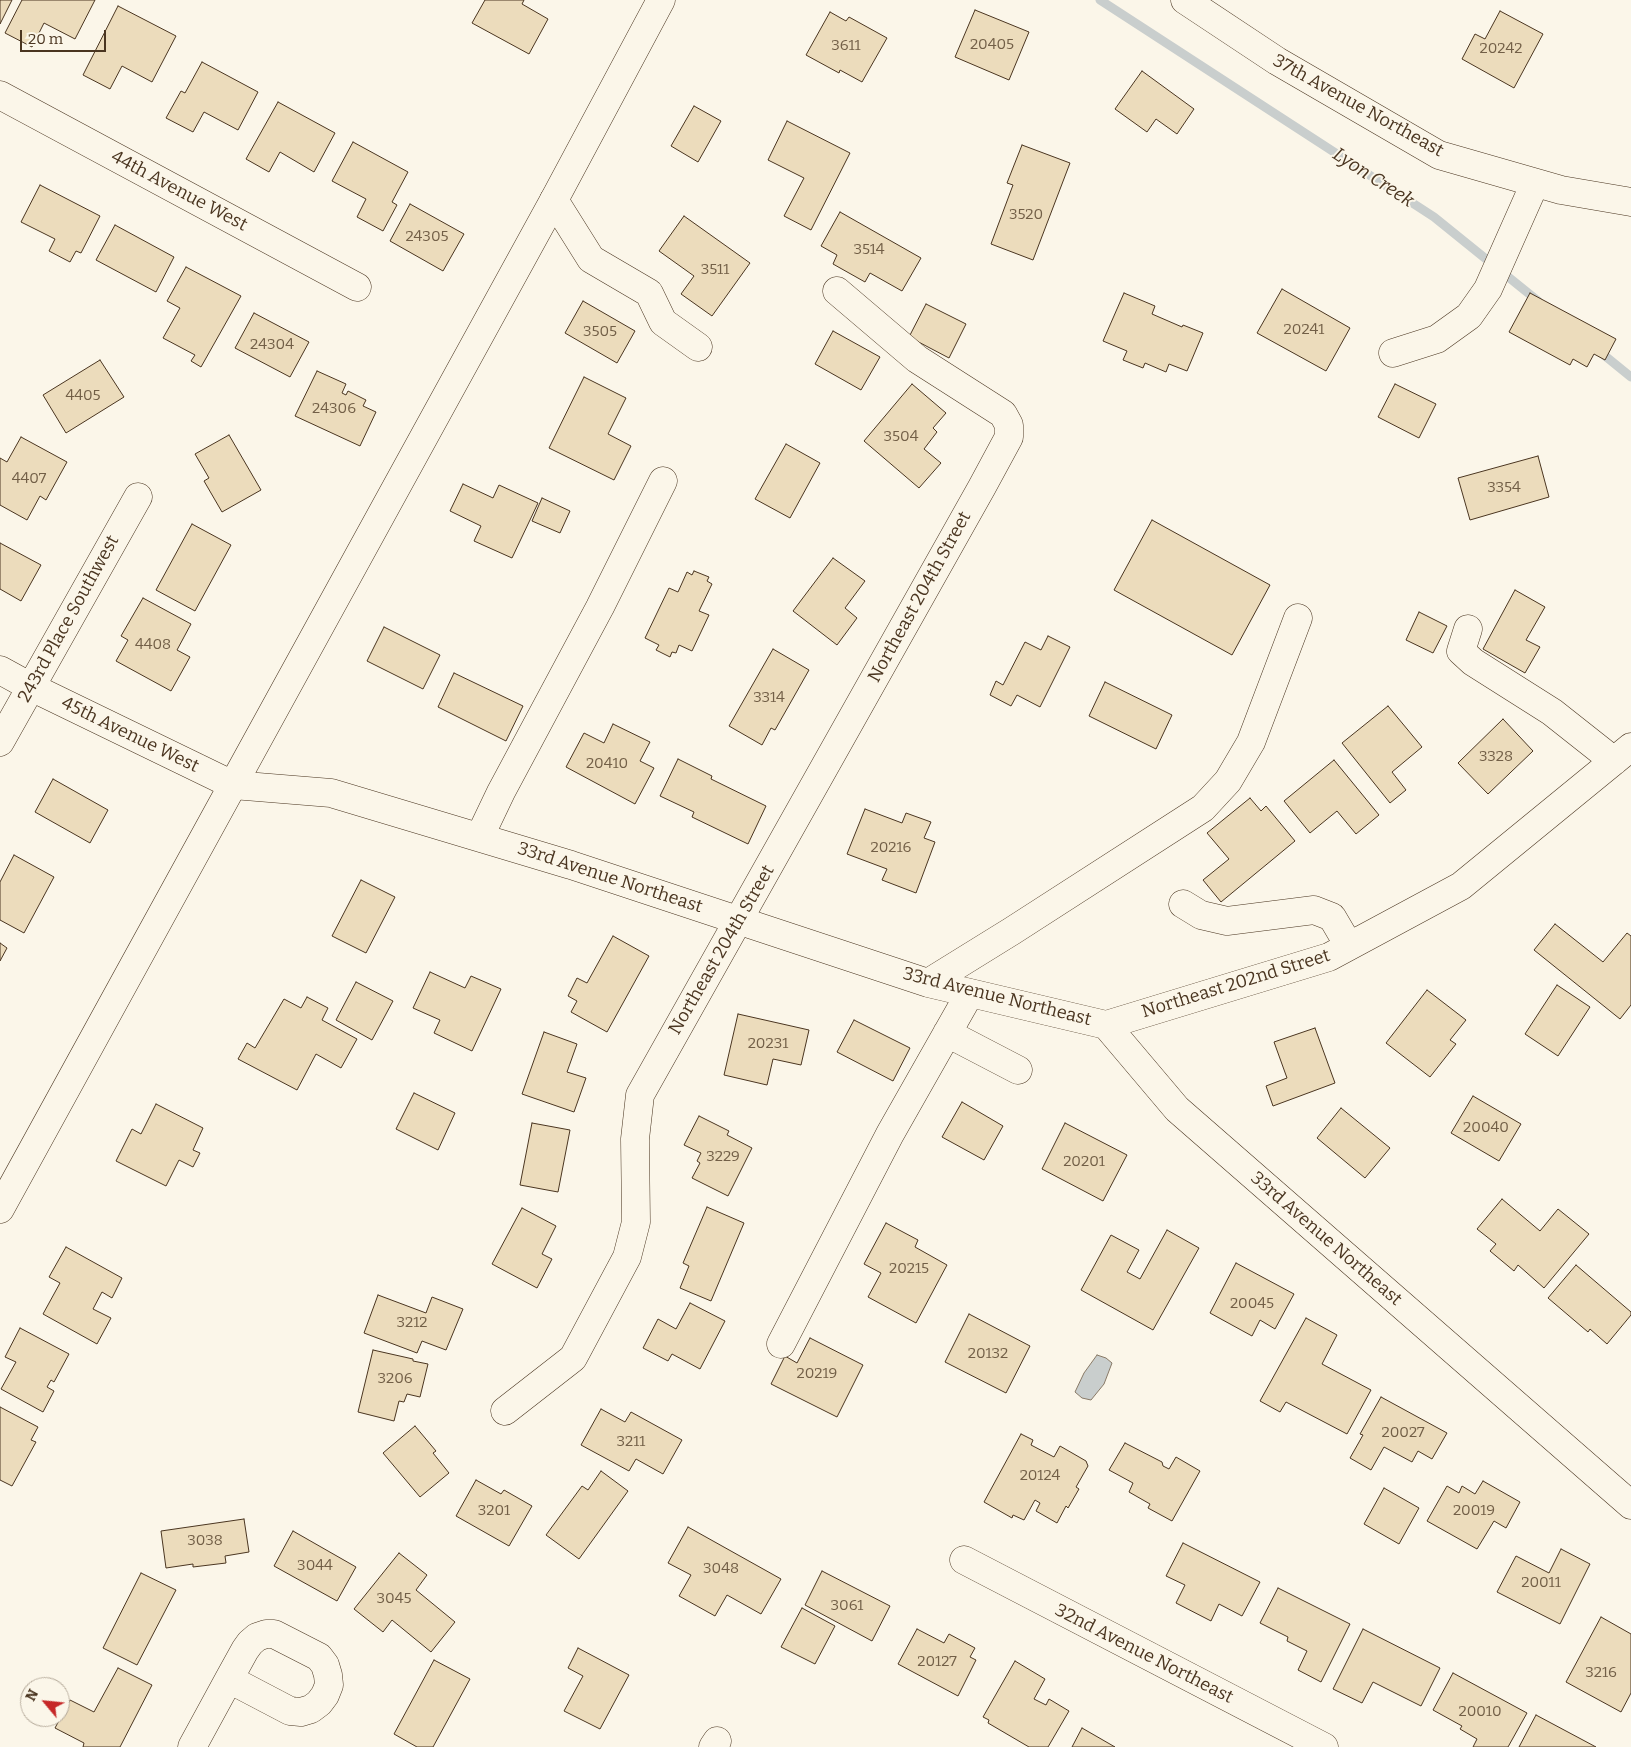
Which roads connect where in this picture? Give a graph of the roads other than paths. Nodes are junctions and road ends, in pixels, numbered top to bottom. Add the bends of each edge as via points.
1 (662, 0) edge
2 (1185, 0) edge
3 (0, 95) edge
4 (1535, 183) junction
5 (554, 200) junction
6 (1631, 202) edge
7 (357, 287) dead end
8 (837, 291) dead end
9 (698, 347) dead end
10 (1393, 353) dead end
11 (663, 480) dead end
12 (138, 497) dead end
13 (1298, 618) dead end
14 (1468, 629) dead end
15 (0, 670) edge
16 (31, 687) junction
17 (0, 742) edge
18 (1622, 754) edge
19 (233, 786) junction
20 (480, 836) junction
21 (1183, 904) dead end
22 (740, 919) junction
23 (1349, 946) junction
24 (928, 983) junction
25 (970, 993) junction
26 (1106, 1025) junction
27 (947, 1034) junction
28 (1018, 1070) dead end
29 (0, 1209) edge
30 (781, 1344) dead end
31 (505, 1411) dead end
32 (1631, 1505) edge
33 (964, 1560) dead end
34 (229, 1679) dead end
35 (192, 1747) edge
36 (1324, 1747) edge

1 - 5 street
2 - 4 street, 37th Avenue Northeast via 1277,61 1439,154
3 - 7 street, 44th Avenue West
4 - 6 street, 37th Avenue Northeast
4 - 10 street via 1488,289 1469,316 1437,340
5 - 9 street via 590,259 649,293 663,322
5 - 19 street
8 - 22 street, Northeast 204th Street via 917,359 1003,414 1009,425 1009,437
11 - 20 street
12 - 16 street, 243rd Place Southwest
13 - 24 street via 1251,742 1228,781 1203,808
14 - 18 street via 1461,651 1473,662
15 - 16 street, 45th Avenue West
16 - 17 street, 243rd Place Southwest
16 - 19 street, 45th Avenue West
18 - 23 street, Northeast 202nd Street via 1461,886
19 - 20 street, 33rd Avenue Northeast via 331,793
19 - 29 street
20 - 22 street, 33rd Avenue Northeast
21 - 23 street via 1202,915 1227,920 1314,910 1332,917
22 - 24 street, 33rd Avenue Northeast
22 - 31 street, Northeast 204th Street via 640,1095 635,1139 636,1222 627,1257 573,1358
23 - 26 street, Northeast 202nd Street via 1328,957
24 - 25 street, 33rd Avenue Northeast
25 - 26 street, 33rd Avenue Northeast
25 - 27 street
26 - 32 street, 33rd Avenue Northeast via 1177,1109
27 - 28 street
27 - 30 street via 890,1134
33 - 36 street, 32nd Avenue Northeast
34 - 35 street

